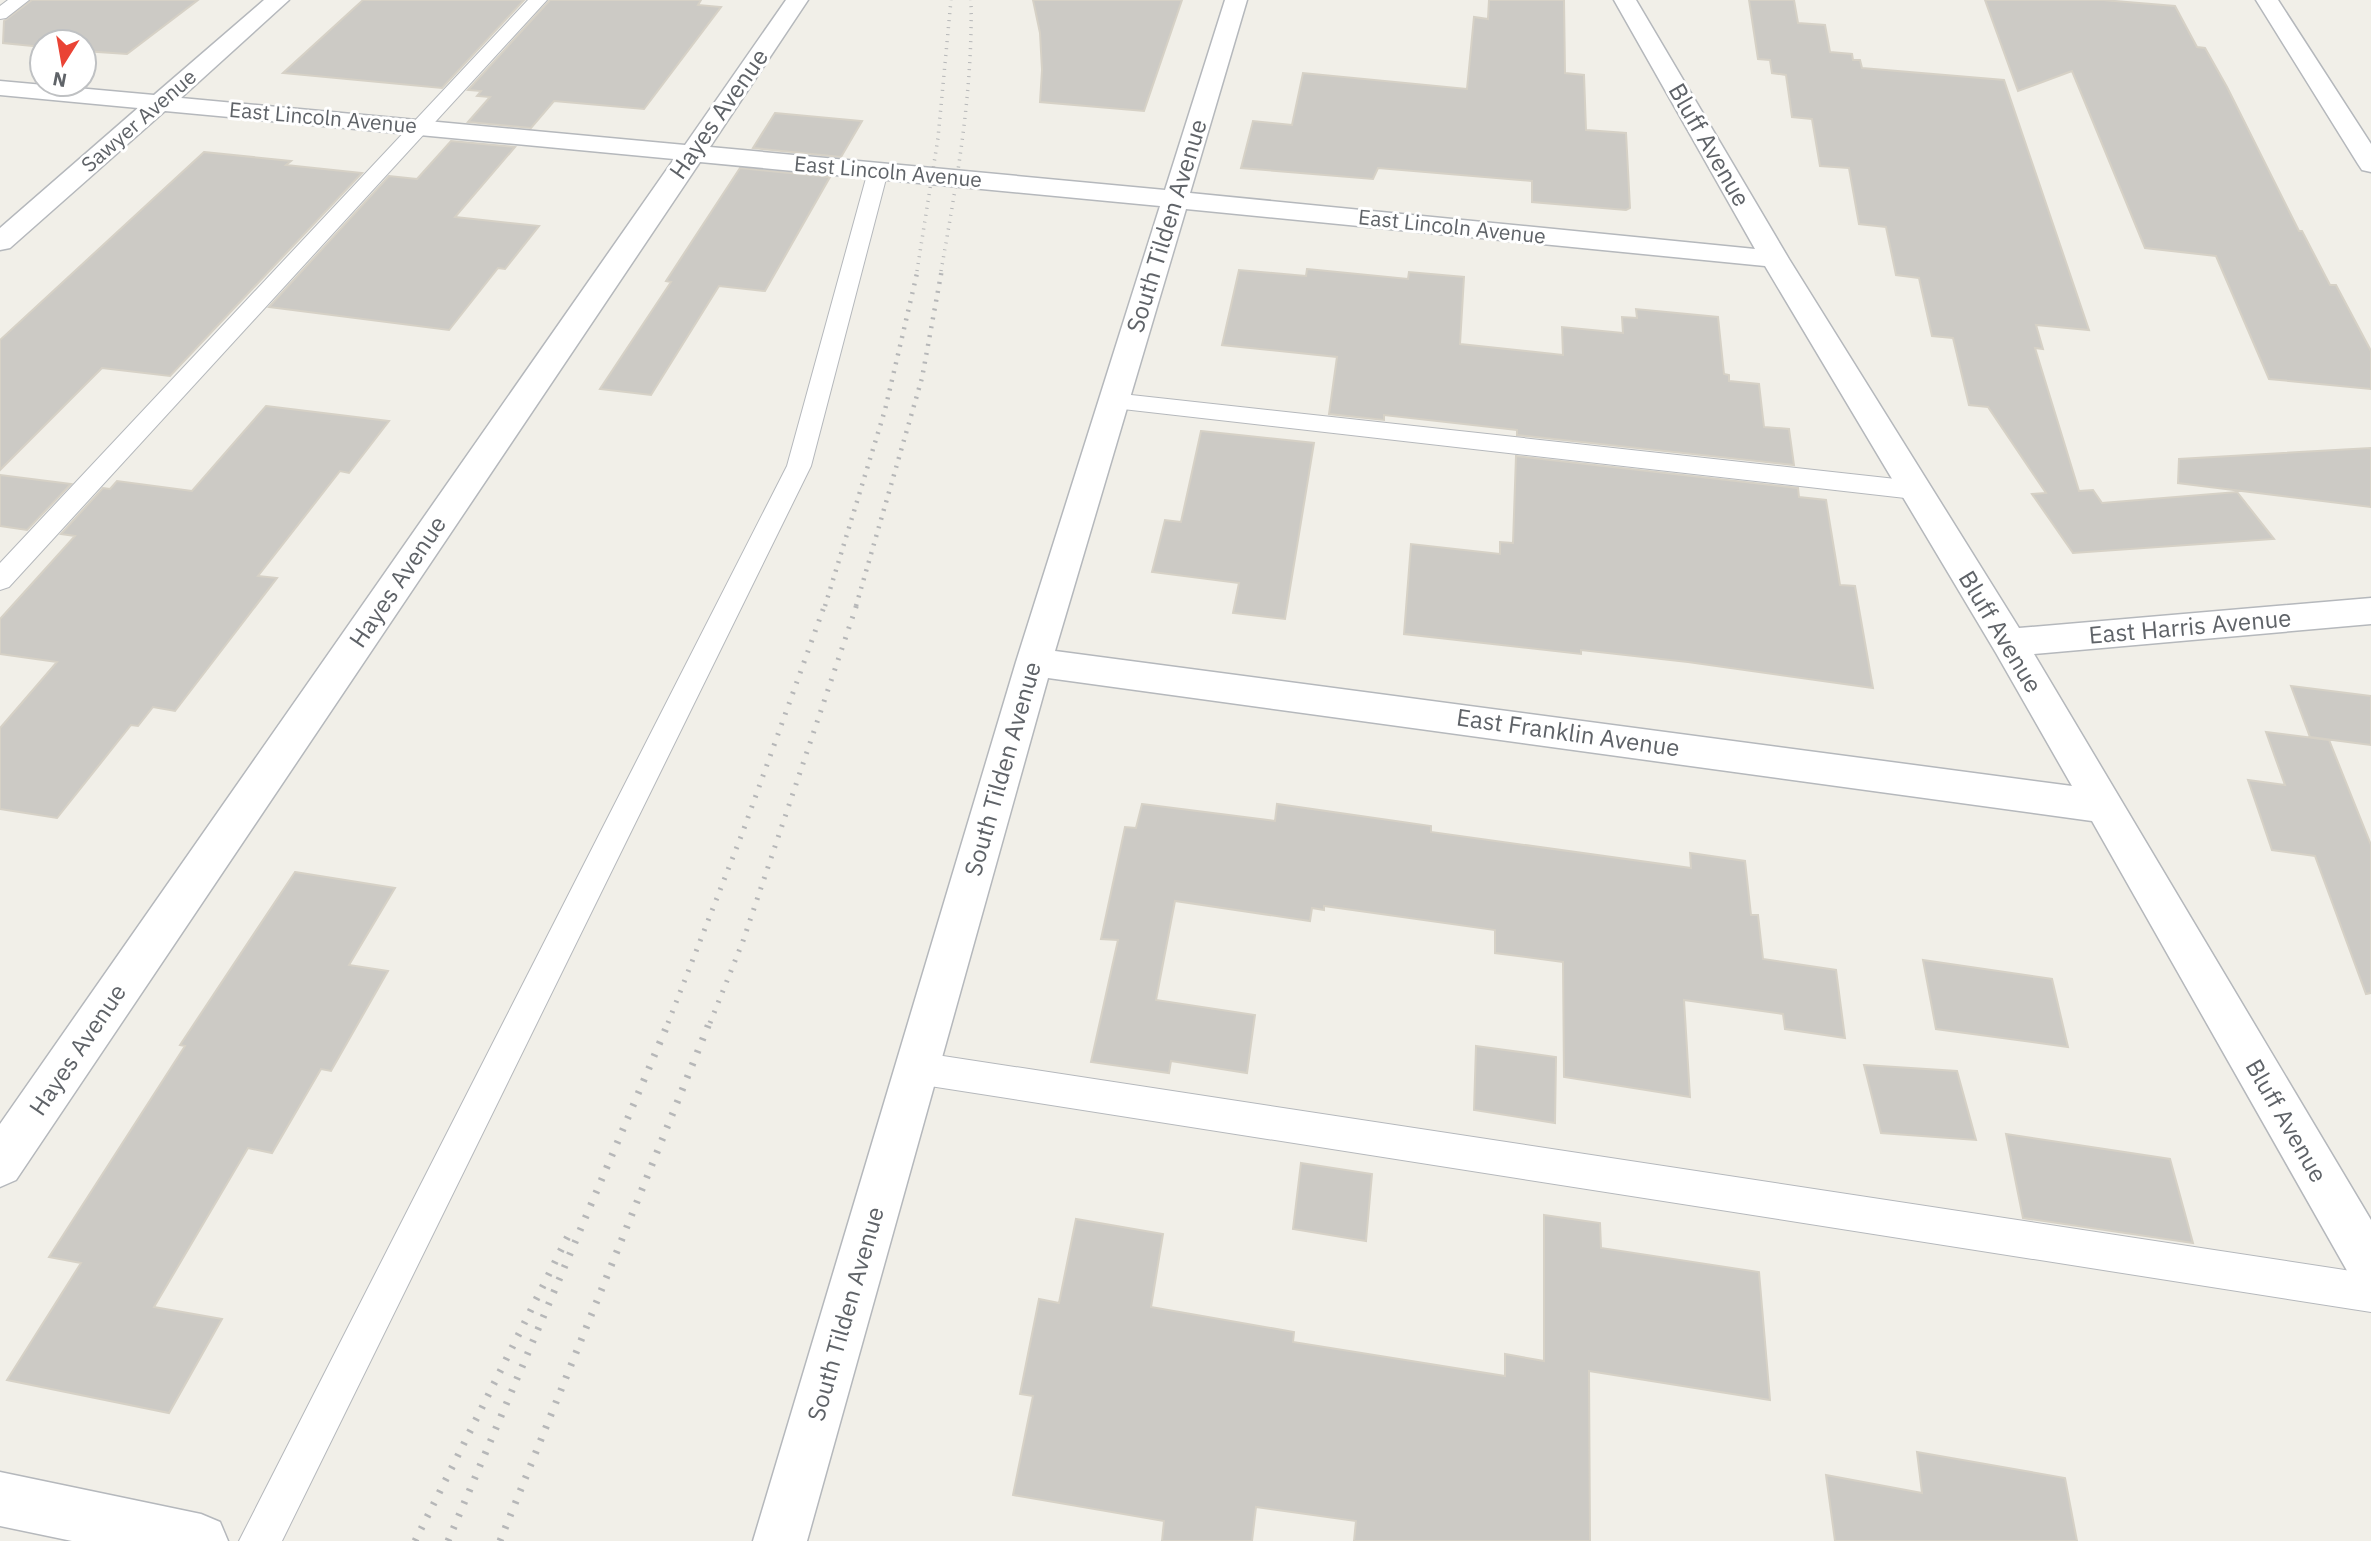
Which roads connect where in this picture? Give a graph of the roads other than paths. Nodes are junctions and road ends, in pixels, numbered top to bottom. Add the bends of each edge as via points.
1 (19, 0) edge
2 (278, 0) edge
3 (538, 0) edge
4 (797, 0) edge
5 (1236, 0) edge
6 (1625, 0) edge
7 (2267, 0) edge
8 (0, 14) edge
9 (0, 88) edge
10 (159, 103) junction
11 (419, 128) junction
12 (691, 153) junction
13 (2371, 164) edge
14 (878, 171) junction
15 (1175, 199) junction
16 (0, 242) edge
17 (1775, 259) junction
18 (1113, 401) junction
19 (1914, 490) junction
20 (0, 580) edge
21 (2371, 611) edge
22 (2009, 643) junction
23 (1034, 662) junction
24 (2102, 806) junction
25 (918, 1068) junction
26 (0, 1164) edge
27 (2371, 1266) edge
28 (2371, 1293) edge
29 (0, 1499) edge
30 (201, 1541) edge
31 (260, 1541) edge
32 (780, 1541) edge

1 - 8 lane
2 - 10 street, Sawyer Avenue
3 - 11 lane
4 - 12 street, Hayes Avenue
5 - 15 street, South Tilden Avenue
6 - 17 street, Bluff Avenue
7 - 13 street
9 - 10 street, East Lincoln Avenue
10 - 11 street, East Lincoln Avenue
10 - 16 street, Sawyer Avenue
11 - 12 street, East Lincoln Avenue
11 - 20 lane
12 - 14 street, East Lincoln Avenue
12 - 26 street, Hayes Avenue
14 - 15 street, East Lincoln Avenue
14 - 31 lane via 799,466
15 - 17 street, East Lincoln Avenue
15 - 18 street, South Tilden Avenue
17 - 19 street, Bluff Avenue
18 - 19 lane
18 - 23 street, South Tilden Avenue
19 - 22 street, Bluff Avenue
21 - 22 street, East Harris Avenue
22 - 24 street, Bluff Avenue
23 - 24 street, East Franklin Avenue
23 - 25 street, South Tilden Avenue
24 - 27 street, Bluff Avenue
25 - 28 lane
25 - 32 street, South Tilden Avenue
29 - 30 street

